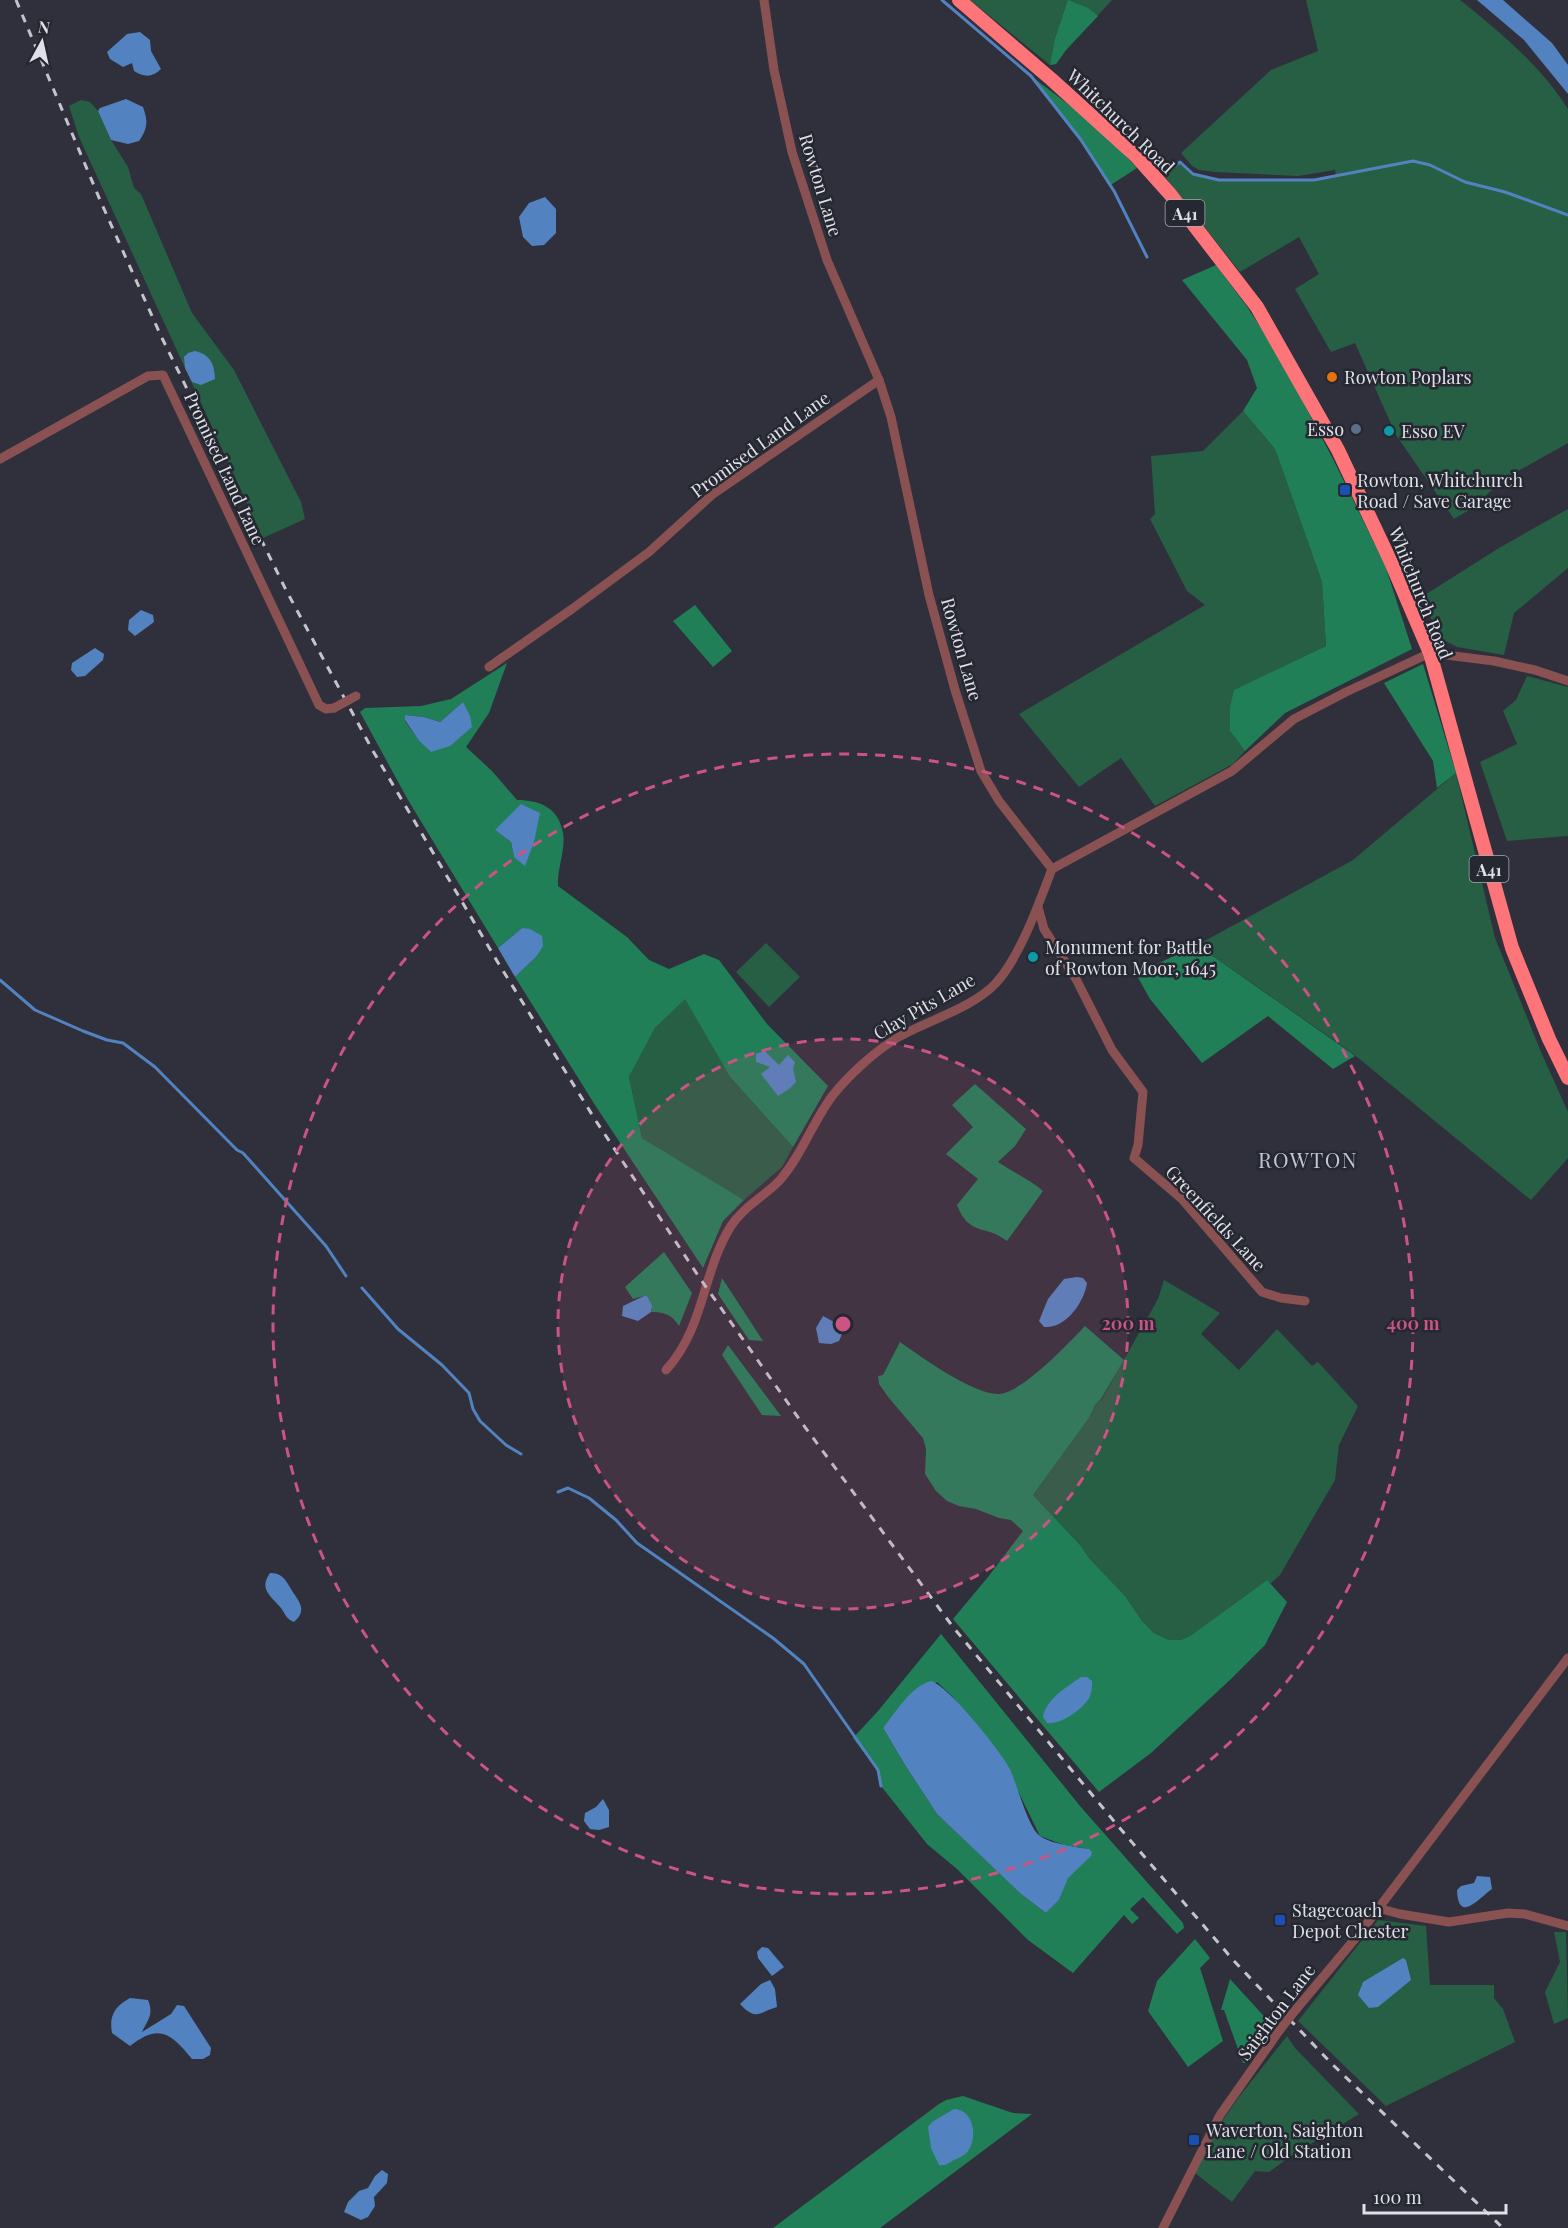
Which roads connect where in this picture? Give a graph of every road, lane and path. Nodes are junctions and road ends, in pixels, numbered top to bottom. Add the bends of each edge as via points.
1 (764, 0) edge
2 (959, 0) edge
3 (879, 380) junction
4 (0, 459) edge
5 (1430, 653) junction
6 (489, 667) dead end
7 (1568, 681) edge
8 (356, 696) dead end
9 (1052, 869) junction
10 (1038, 907) junction
11 (1568, 1078) edge
12 (1305, 1301) dead end
13 (666, 1370) dead end
14 (1568, 1658) edge
15 (1378, 1908) junction
16 (1568, 1926) edge
17 (1163, 2228) edge

1 - 3 street, Rowton Lane via 792,152 827,260
2 - 5 highway, Whitchurch Road / A41 via 1136,156 1257,307 1338,450
3 - 6 street, Promised Land Lane via 713,494 649,552
3 - 9 street, Rowton Lane via 891,417 929,595 981,771 999,801
4 - 8 street, Promised Land Lane, bridge via 148,376 163,375 319,705 334,708
5 - 7 street via 1494,661
5 - 9 street via 1294,719 1232,771
5 - 11 highway, Whitchurch Road / A41 via 1512,948
9 - 10 street, Clay Pits Lane
10 - 12 street, Greenfields Lane via 1044,928 1076,979 1112,1050 1143,1092 1134,1158 1182,1200 1262,1292
10 - 13 street, Clay Pits Lane via 995,984 873,1054 833,1095 780,1180 731,1226 714,1264 700,1312 679,1357
14 - 15 street, Saighton Lane
15 - 16 street via 1449,1922 1525,1914
15 - 17 street, Saighton Lane, bridge via 1279,2031 1220,2115

